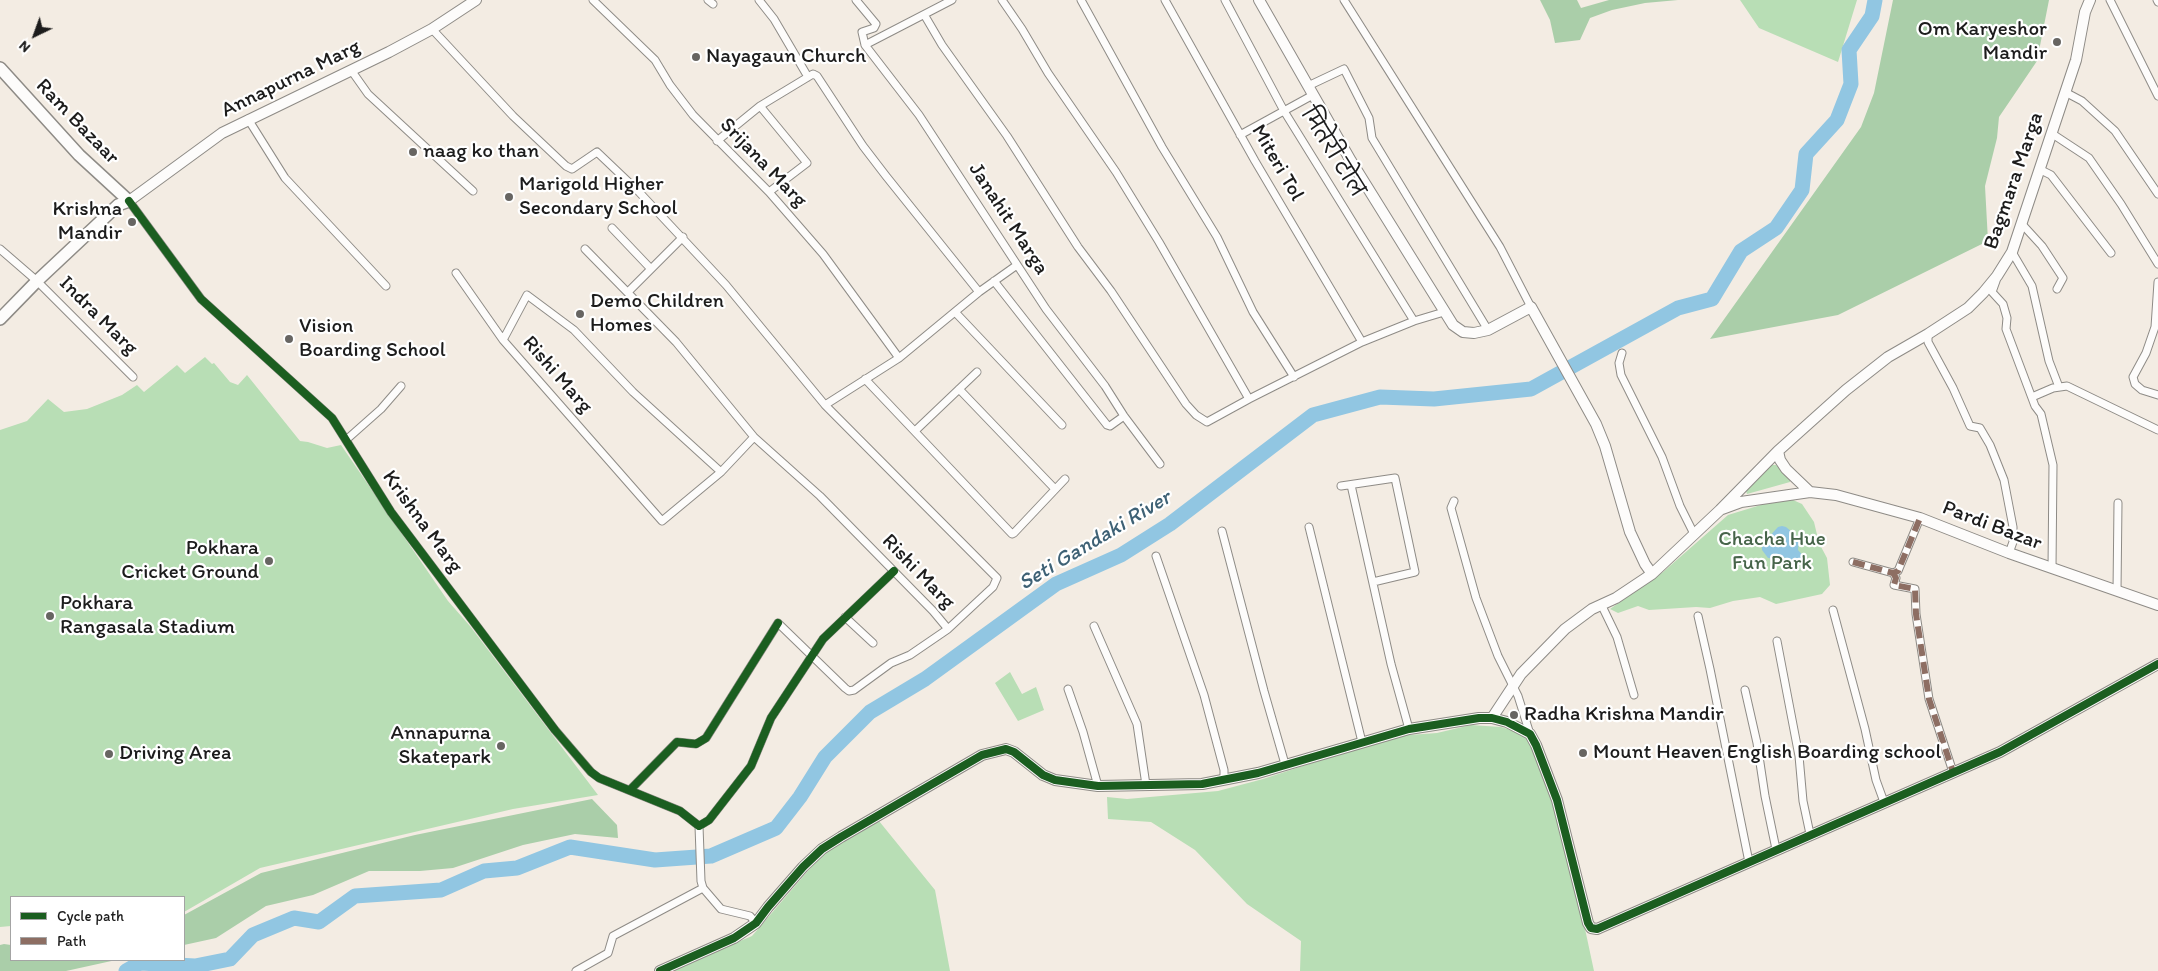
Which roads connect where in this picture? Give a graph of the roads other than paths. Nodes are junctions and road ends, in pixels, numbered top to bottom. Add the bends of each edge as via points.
1 (476, 0) edge
2 (593, 0) edge
3 (759, 0) edge
4 (856, 0) edge
5 (933, 0) edge
6 (952, 0) edge
7 (1002, 0) edge
8 (1081, 0) edge
9 (1165, 0) edge
10 (1225, 0) edge
11 (1259, 0) edge
12 (1344, 0) edge
13 (2090, 0) edge
14 (2110, 0) edge
15 (939, 8) junction
16 (925, 16) junction
17 (432, 29) junction
18 (866, 46) junction
19 (0, 68) edge
20 (351, 70) junction
21 (808, 77) junction
22 (1310, 91) junction
23 (2065, 92) junction
24 (2158, 96) edge
25 (760, 106) junction
26 (1284, 111) junction
27 (248, 119) junction
28 (2051, 133) junction
29 (1240, 135) junction
30 (717, 141) junction
31 (2038, 169) junction
32 (472, 192) dead end
33 (769, 192) junction
34 (2158, 194) edge
35 (129, 200) junction
36 (2021, 223) junction
37 (612, 228) dead end
38 (683, 237) junction
39 (0, 249) edge
40 (585, 249) dead end
41 (2012, 252) junction
42 (2111, 253) dead end
43 (2158, 264) edge
44 (1017, 265) junction
45 (651, 269) junction
46 (456, 273) dead end
47 (1997, 276) junction
48 (37, 281) junction
49 (994, 281) junction
50 (2158, 282) edge
51 (386, 286) dead end
52 (2057, 289) dead end
53 (628, 292) junction
54 (980, 292) junction
55 (1531, 307) junction
56 (955, 312) junction
57 (1444, 312) junction
58 (0, 319) edge
59 (1414, 321) junction
60 (1488, 330) junction
61 (1928, 334) junction
62 (503, 340) junction
63 (1362, 342) junction
64 (1622, 353) dead end
65 (899, 358) junction
66 (977, 372) dead end
67 (133, 377) dead end
68 (1294, 378) junction
69 (865, 379) junction
70 (401, 386) dead end
71 (2059, 387) junction
72 (959, 389) junction
73 (2158, 395) edge
74 (2032, 397) junction
75 (1248, 398) junction
76 (825, 405) junction
77 (1124, 416) junction
78 (1062, 426) dead end
79 (2158, 430) edge
80 (915, 431) junction
81 (754, 437) junction
82 (346, 440) junction
83 (1778, 451) junction
84 (1160, 464) dead end
85 (721, 472) junction
86 (1065, 479) dead end
87 (1341, 486) dead end
88 (1351, 486) junction
89 (1056, 489) junction
90 (1810, 492) junction
91 (1454, 501) dead end
92 (2118, 503) dead end
93 (1720, 510) junction
94 (1920, 518) junction
95 (1309, 527) dead end
96 (1222, 531) dead end
97 (1694, 534) junction
98 (2009, 553) junction
99 (1156, 556) dead end
100 (1853, 562) dead end
101 (2052, 568) junction
102 (894, 571) junction
103 (1893, 573) junction
104 (1652, 574) junction
105 (1373, 582) junction
106 (2117, 591) junction
107 (1601, 604) junction
108 (2158, 605) edge
109 (1833, 610) dead end
110 (1698, 616) dead end
111 (845, 617) junction
112 (1094, 626) dead end
113 (948, 630) junction
114 (1776, 641) dead end
115 (873, 643) dead end
116 (813, 655) junction
117 (2158, 664) edge
118 (1513, 685) junction
119 (1068, 689) dead end
120 (1745, 690) dead end
121 (1634, 695) dead end
122 (1492, 718) junction
123 (1409, 729) junction
124 (1530, 734) junction
125 (1362, 742) junction
126 (1286, 764) junction
127 (1953, 772) junction
128 (1224, 780) junction
129 (1146, 785) junction
130 (1098, 786) junction
131 (630, 790) junction
132 (1884, 802) junction
133 (699, 826) junction
134 (1810, 834) junction
135 (1776, 849) junction
136 (1749, 862) junction
137 (703, 888) junction
138 (756, 924) junction
139 (576, 971) edge
140 (660, 971) edge

1 - 17 main road, Annapurna Marg
2 - 30 street, Srijana Marg via 655,60 670,85
3 - 21 street
4 - 18 street via 876,24 862,32
5 - 15 street
6 - 15 street
7 - 75 street via 1121,180
8 - 68 street via 1162,147 1217,237 1253,312
9 - 29 street, Miteri Tol
10 - 26 street, मितेरी टोल
11 - 22 main road, मितेरी टोल
12 - 55 street via 1500,247
13 - 23 main road, Bagmara Marga
14 - 24 street
15 - 16 street
16 - 18 street
16 - 75 street via 1186,404 1207,422
17 - 20 main road, Annapurna Marg
17 - 38 street via 513,116 566,166 572,169 597,152
18 - 44 street, Janahit Marga via 919,114
19 - 35 main road, Ram Bazaar via 79,155
20 - 27 main road, Annapurna Marg
20 - 32 street via 368,94
21 - 25 street
21 - 54 street via 817,76 874,161
22 - 26 street
22 - 57 main road, मितेरी टोल
22 - 60 street via 1344,69 1369,118 1372,138
23 - 28 main road, Bagmara Marga
23 - 34 street via 2082,101 2115,131
25 - 30 street
25 - 33 street via 807,163
26 - 29 street
26 - 59 street, मितेरी टोल
27 - 35 main road, Annapurna Marg via 222,133
27 - 51 street via 285,178
28 - 31 main road, Bagmara Marga
28 - 43 street via 2089,158
29 - 63 street, Miteri Tol
30 - 33 street, Srijana Marg
31 - 36 main road, Bagmara Marga
31 - 42 street via 2051,175
33 - 65 street, Srijana Marg via 823,254
35 - 48 main road, Indra Marg via 118,205
35 - 82 street, Krishna Marg via 202,299 332,418
36 - 41 main road, Bagmara Marga
36 - 52 street via 2042,246 2063,278
37 - 45 street
38 - 45 street
38 - 76 street
39 - 48 street
40 - 53 street, Rishi Marg
41 - 47 main road, Bagmara Marga
41 - 71 street via 2032,286 2049,360
44 - 49 street
44 - 77 street, Janahit Marga
45 - 53 street
46 - 62 street
47 - 61 main road, Bagmara Marga via 1968,308
47 - 74 street via 1992,292 2003,304 2006,329
48 - 58 main road, Indra Marg
48 - 67 street, Indra Marg
49 - 54 street
49 - 77 street via 1107,425
50 - 73 street via 2155,326 2146,353 2133,376 2135,384 2142,390
53 - 81 street, Rishi Marg via 676,342
54 - 56 street
55 - 60 main road
55 - 104 main road via 1599,432 1630,532
56 - 65 street
56 - 78 street
57 - 59 street
57 - 60 main road, मितेरी टोल via 1463,332
59 - 63 street
61 - 83 main road, Bagmara Marga via 1888,356
61 - 98 street via 1928,342 1970,426 1980,428 2004,480 2013,527
62 - 85 street, Rishi Marg via 527,295 574,330 633,392
62 - 85 street, Rishi Marg via 662,522
63 - 68 street
64 - 97 street via 1620,374 1662,457
65 - 69 street
66 - 72 street
68 - 75 street
69 - 76 street
69 - 80 street
70 - 82 street
71 - 74 street
71 - 79 street via 2067,386
72 - 80 street
72 - 89 street
74 - 101 street via 2041,414 2053,465
76 - 113 street via 997,580
77 - 84 street, Janahit Marga
80 - 89 street via 1012,534
81 - 85 street, Rishi Marg
81 - 102 street, Rishi Marg via 820,496
82 - 131 street, Krishna Marg via 391,512 555,730 598,778
83 - 90 main road via 1786,469
83 - 93 main road, Bagmara Marga
86 - 89 street
87 - 88 street
88 - 105 street
88 - 105 street via 1395,478 1415,572
90 - 93 main road, Pardi Bazar via 1741,502
90 - 94 main road, Pardi Bazar via 1836,495
91 - 118 street via 1451,508 1476,598
92 - 106 street
93 - 97 main road, Bagmara Marga
94 - 98 main road, Pardi Bazar
94 - 103 street via 1898,571
95 - 125 street
96 - 126 street
97 - 104 main road, Bagmara Marga
98 - 101 main road, Pardi Bazar
99 - 128 street via 1204,695
100 - 103 street
101 - 106 main road, Pardi Bazar
102 - 111 street
102 - 113 street, Rishi Marg
103 - 127 street via 1896,578 1894,585 1915,589 1929,699
104 - 107 main road, Bagmara Marga via 1632,589
105 - 123 street
106 - 108 main road, Pardi Bazar
107 - 118 main road, Bagmara Marga via 1565,629
107 - 121 street via 1617,638
109 - 132 street
110 - 136 street
111 - 115 street
111 - 116 street via 823,639
112 - 129 street via 1137,724
113 - 116 street via 849,691
114 - 134 street via 1799,756
116 - 131 street via 778,624 706,738 696,744 677,742
116 - 133 street via 771,718 751,766 709,820
117 - 127 main road via 2021,742
118 - 122 main road, Bagmara Marga
118 - 124 street
119 - 130 street via 1084,732
120 - 135 street
122 - 123 main road
122 - 124 main road
123 - 125 main road
124 - 136 main road via 1557,800 1591,928 1601,928
125 - 126 main road
126 - 128 main road
127 - 132 main road
128 - 129 main road via 1202,784
129 - 130 main road
130 - 138 main road via 1054,780 1006,749 982,755 822,849
131 - 133 street, Krishna Marg via 680,811
132 - 134 main road
133 - 137 street
134 - 135 main road
135 - 136 main road
137 - 138 street via 721,909 750,916
137 - 139 street via 613,936 608,953
138 - 140 main road via 734,938

